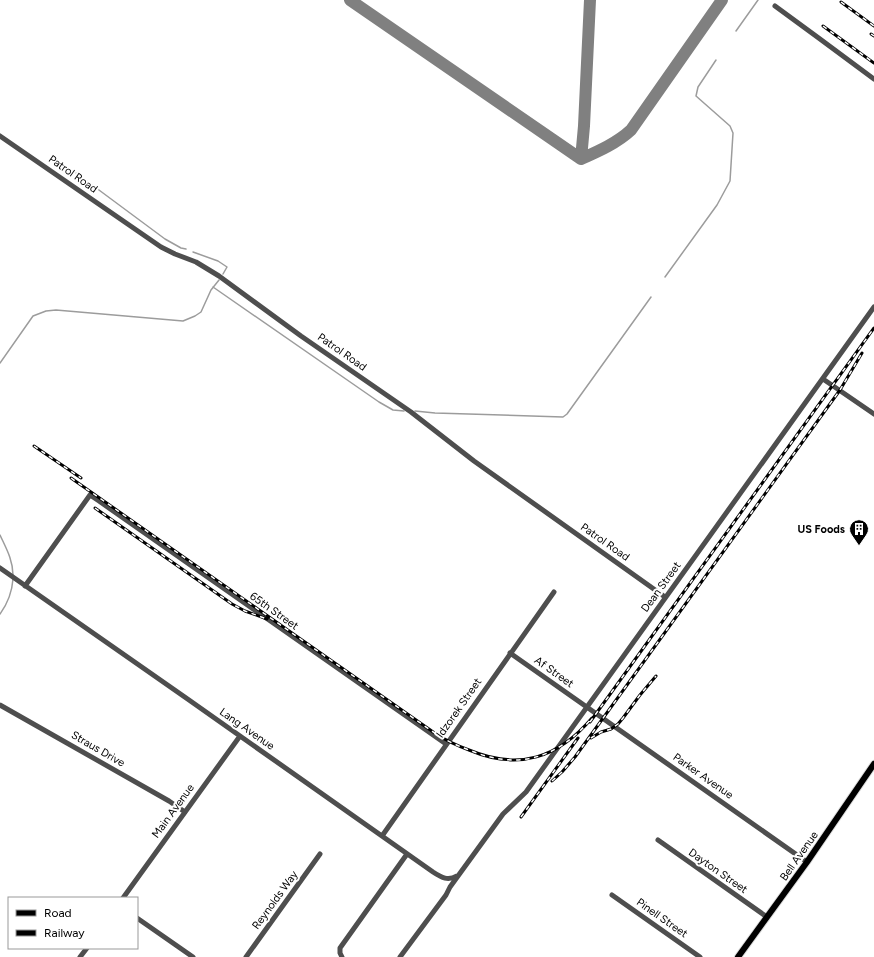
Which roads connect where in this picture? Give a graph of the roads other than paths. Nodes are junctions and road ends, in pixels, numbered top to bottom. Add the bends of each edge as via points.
1 (774, 6) dead end
2 (874, 79) edge
3 (0, 136) edge
4 (874, 307) edge
5 (823, 379) junction
6 (874, 414) edge
7 (0, 568) edge
8 (25, 586) junction
9 (554, 592) dead end
10 (666, 597) junction
11 (510, 653) junction
12 (0, 705) edge
13 (587, 707) junction
14 (240, 736) junction
15 (446, 744) junction
16 (874, 764) edge
17 (185, 812) junction
18 (382, 836) junction
19 (658, 840) dead end
20 (320, 854) dead end
21 (407, 854) junction
22 (807, 862) junction
23 (460, 874) junction
24 (612, 895) dead end
25 (124, 897) edge
26 (767, 917) junction
27 (138, 919) edge
28 (86, 949) edge
29 (80, 957) edge
30 (193, 957) edge
31 (246, 957) edge
32 (342, 957) edge
33 (400, 957) edge
34 (700, 957) edge
35 (738, 957) edge

1 - 2 street
3 - 10 street, Patrol Road via 161,247 196,262 221,277
4 - 5 street, Dean Street
5 - 6 street
5 - 10 street, Dean Street
7 - 8 street, Lang Avenue
8 - 14 street, Lang Avenue
8 - 15 street, 65th Street via 90,495
9 - 11 street, Idzorek Street
10 - 13 street, Dean Street
11 - 13 street, Af Street
11 - 15 street, Idzorek Street
12 - 17 street, Straus Drive
13 - 22 street, Parker Avenue
13 - 23 street, Dean Street via 526,792 503,814
14 - 17 street, Main Avenue
14 - 18 street, Lang Avenue
15 - 18 street, Idzorek Street
16 - 22 main road, Bell Avenue
17 - 25 street, Main Avenue
18 - 21 street, Lang Avenue
19 - 26 street, Dayton Street
20 - 31 street, Reynolds Way
21 - 23 street, Lang Avenue via 443,878 448,879
21 - 32 street via 340,948
22 - 26 main road, Bell Avenue
23 - 33 street, Dean Street
24 - 34 street, Pinell Street
26 - 35 main road, Bell Avenue
27 - 30 street
28 - 29 street

